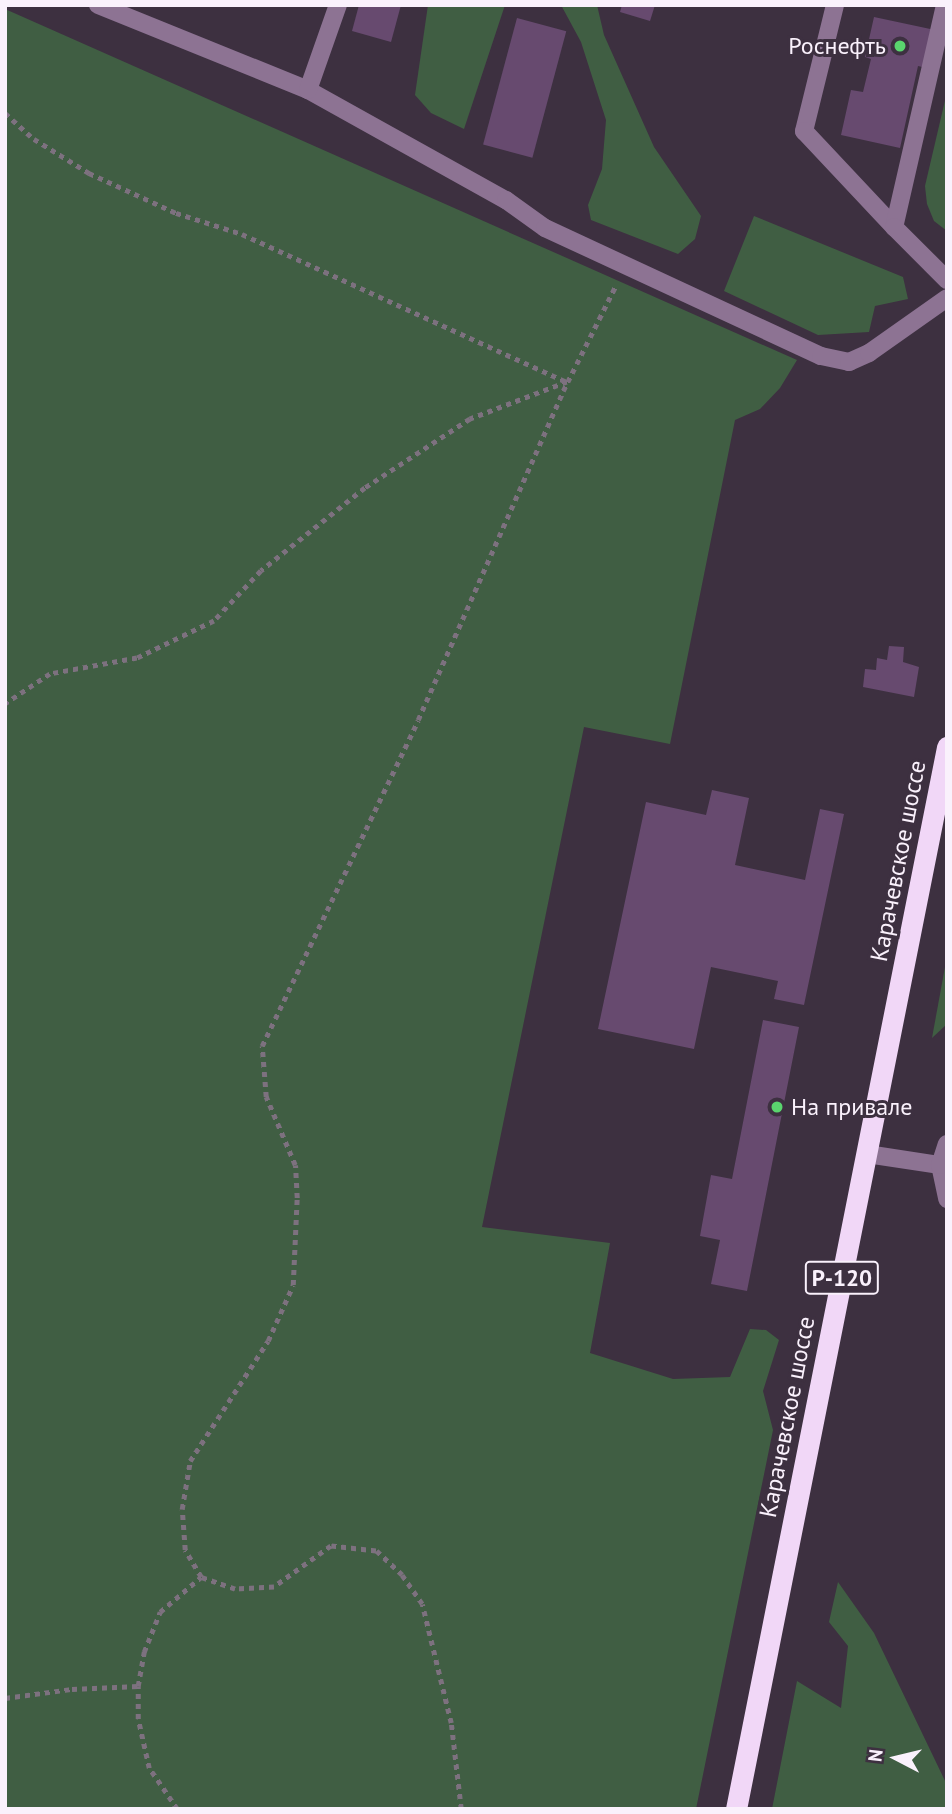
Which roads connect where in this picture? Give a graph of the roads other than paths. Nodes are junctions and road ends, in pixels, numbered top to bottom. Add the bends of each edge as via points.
1 (98, 5) edge
2 (338, 5) edge
3 (835, 5) edge
4 (945, 5) edge
5 (308, 90) junction
6 (894, 227) junction
7 (947, 280) edge
8 (947, 298) edge
9 (947, 747) edge
10 (947, 1144) edge
11 (867, 1154) junction
12 (940, 1165) junction
13 (947, 1199) edge
14 (736, 1809) edge

1 - 5 street
2 - 5 street
3 - 6 street via 804,131
4 - 6 street
5 - 8 street via 506,200 545,228 821,356 849,362 869,353
6 - 7 street
9 - 11 highway, Карачевское шоссе / Р-120
10 - 12 street
11 - 12 street
11 - 14 highway, Карачевское шоссе / Р-120
12 - 13 street

